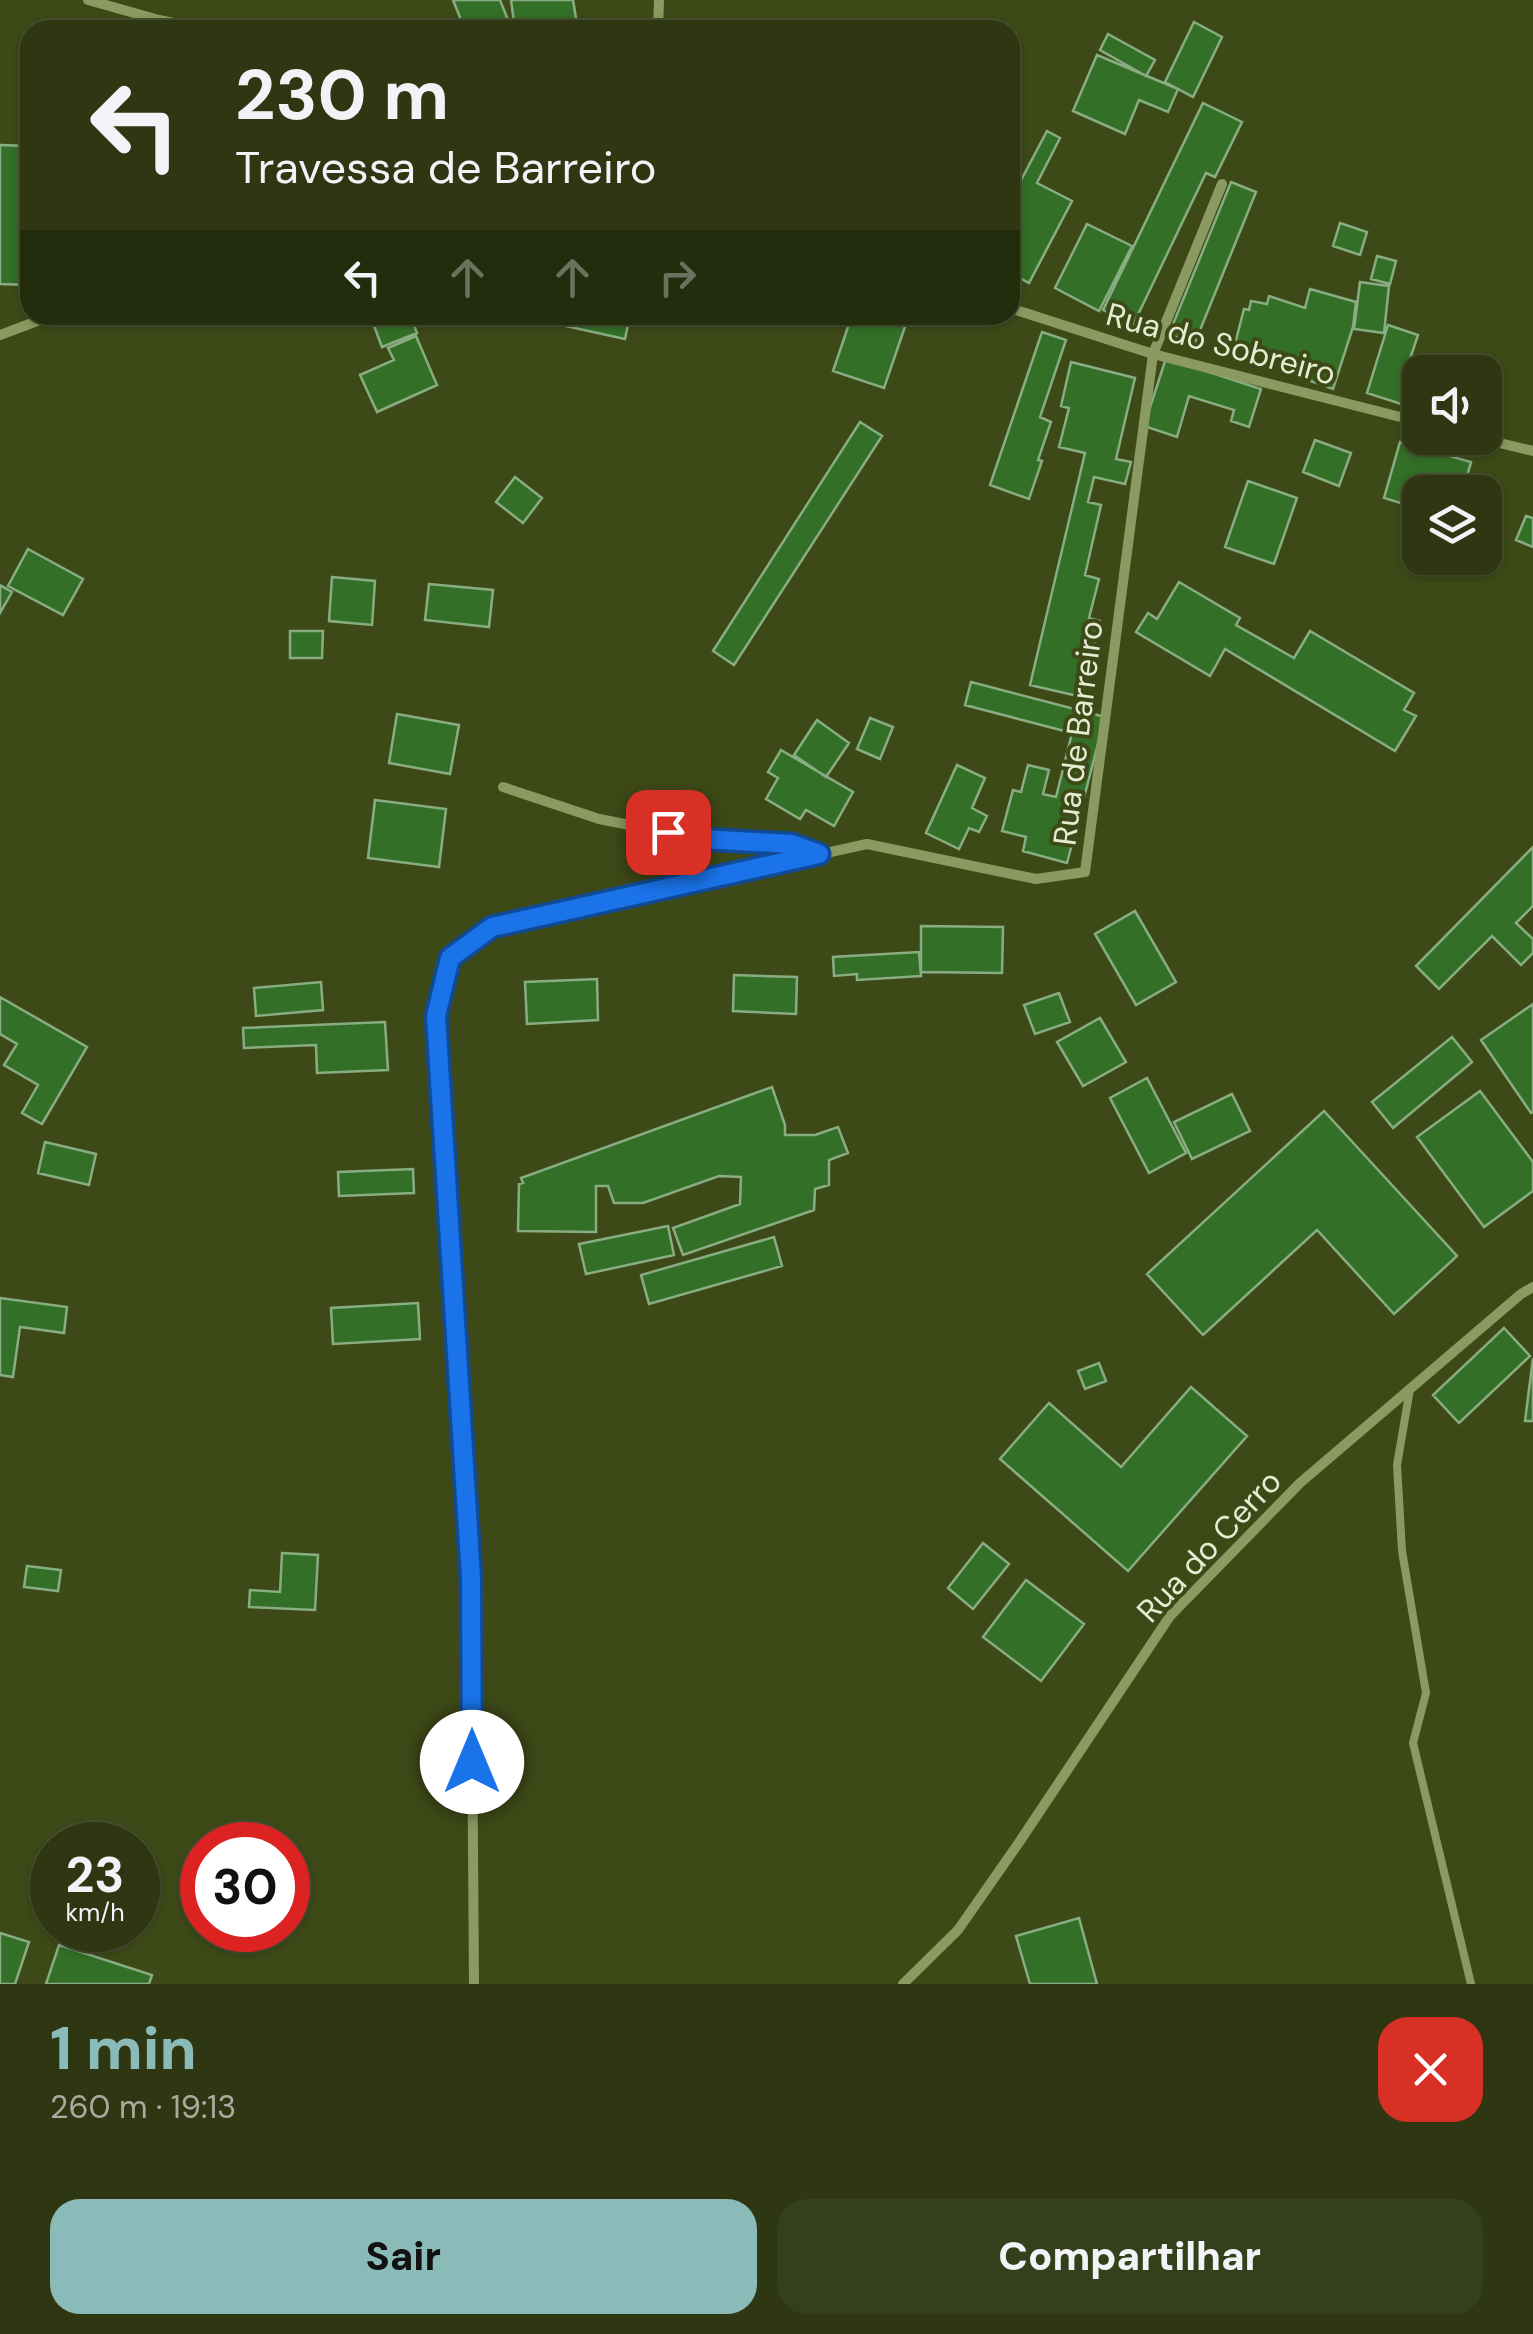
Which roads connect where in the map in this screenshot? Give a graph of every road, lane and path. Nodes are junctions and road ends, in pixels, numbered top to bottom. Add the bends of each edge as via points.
1 (88, 0) edge
2 (167, 20) edge
3 (1222, 184) dead end
4 (1020, 311) edge
5 (25, 325) edge
6 (0, 334) edge
7 (1153, 354) junction
8 (1402, 417) edge
9 (1502, 443) edge
10 (1533, 451) edge
11 (503, 787) dead end
12 (819, 854) junction
13 (1533, 1287) edge
14 (1410, 1389) junction
15 (474, 1984) edge
16 (903, 1984) edge
17 (1471, 1984) edge

1 - 2 street
3 - 7 street
4 - 7 street, Rua do Sobreiro
5 - 6 street
7 - 8 street, Rua do Sobreiro
7 - 12 street, Rua de Barreiro via 1085,872 1036,878 867,844
9 - 10 street
11 - 12 street via 599,820 702,839 792,844
12 - 15 street, Rua de Barreiro via 492,927 450,958 436,1016 471,1578
13 - 14 street, Rua do Cerro
14 - 16 street, Rua do Cerro via 1300,1483 1170,1616 958,1930
14 - 17 lane via 1397,1465 1402,1552 1426,1693 1413,1743

